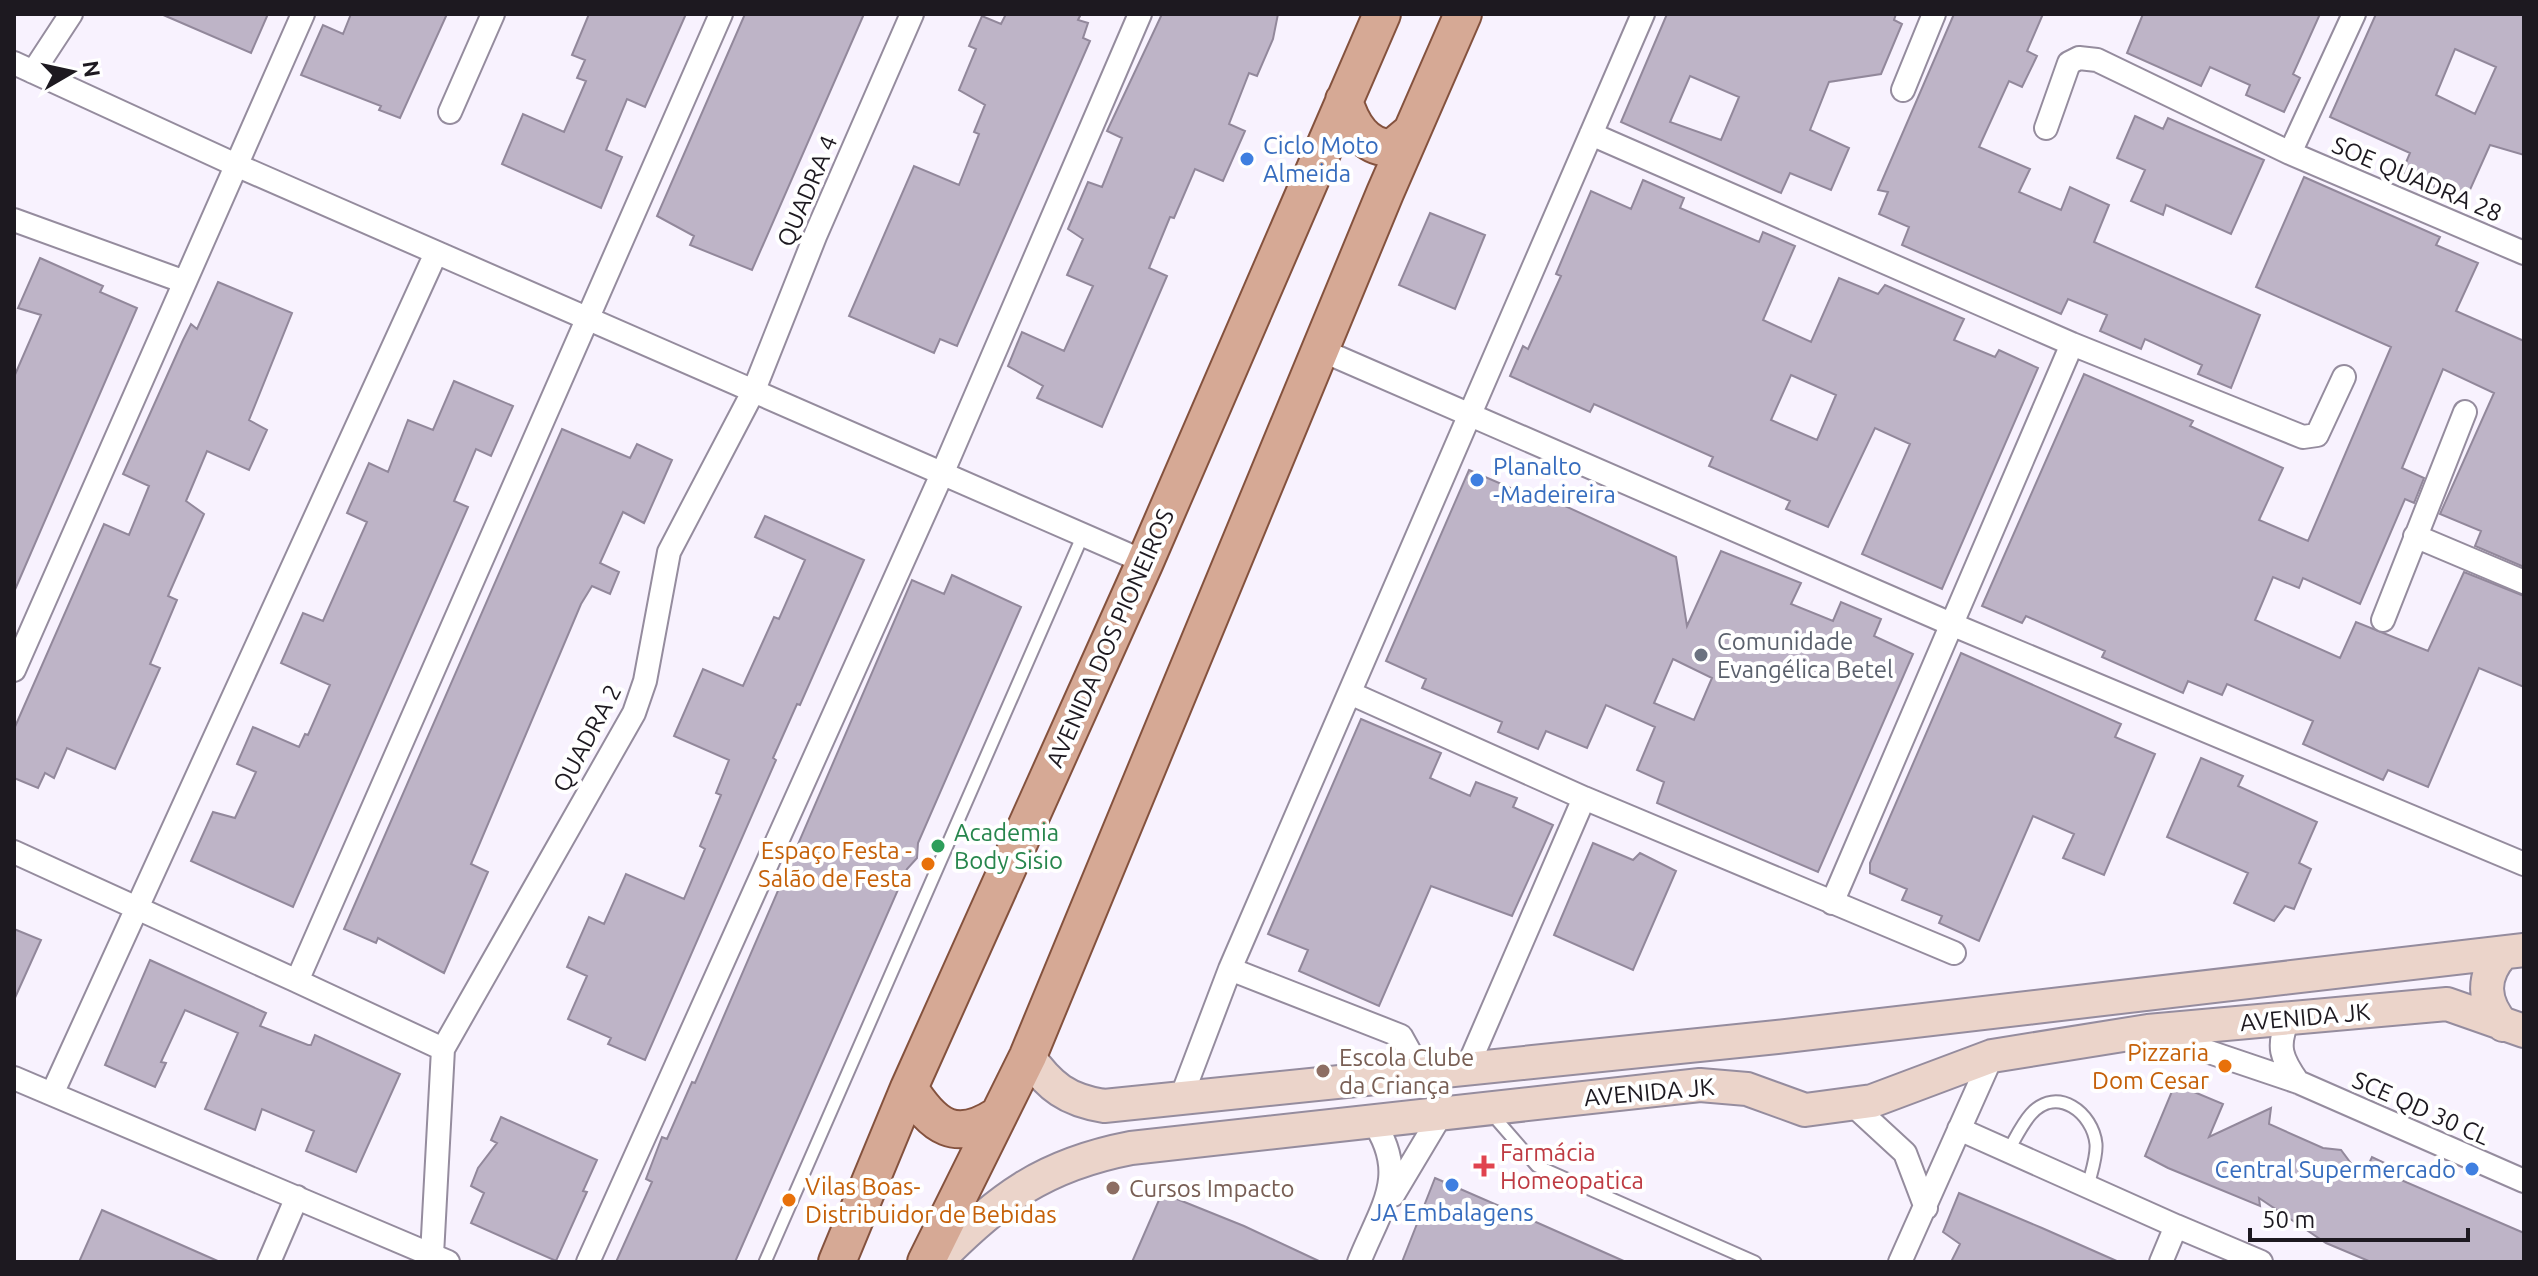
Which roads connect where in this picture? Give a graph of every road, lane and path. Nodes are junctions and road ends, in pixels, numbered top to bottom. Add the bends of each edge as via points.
1 (71, 14) edge
2 (303, 14) edge
3 (493, 14) edge
4 (721, 14) edge
5 (912, 14) edge
6 (1140, 14) edge
7 (1382, 14) edge
8 (1463, 14) edge
9 (1643, 14) edge
10 (1934, 14) edge
11 (2354, 14) edge
12 (24, 68) edge
13 (1903, 90) dead end
14 (1344, 100) junction
15 (450, 112) dead end
16 (2046, 128) dead end
17 (1410, 133) junction
18 (1591, 134) junction
19 (2290, 153) junction
20 (236, 165) junction
21 (1313, 174) junction
22 (1385, 193) junction
23 (14, 220) edge
24 (436, 253) junction
25 (2524, 253) edge
26 (185, 282) junction
27 (585, 319) junction
28 (2072, 344) junction
29 (1321, 350) junction
30 (2344, 377) dead end
31 (754, 390) junction
32 (2465, 412) dead end
33 (1470, 413) junction
34 (942, 474) junction
35 (1083, 535) junction
36 (2415, 536) junction
37 (1145, 562) junction
38 (2524, 582) edge
39 (2383, 620) dead end
40 (1951, 624) junction
41 (14, 670) edge
42 (1352, 694) junction
43 (1584, 798) junction
44 (14, 852) edge
45 (2524, 864) edge
46 (1832, 903) junction
47 (135, 908) junction
48 (2513, 952) edge
49 (1954, 953) dead end
50 (1230, 969) junction
51 (297, 981) junction
52 (2289, 1018) junction
53 (2514, 1028) edge
54 (2148, 1031) junction
55 (1777, 1037) junction
56 (443, 1049) junction
57 (1028, 1056) junction
58 (1992, 1056) junction
59 (1468, 1066) junction
60 (1421, 1072) junction
61 (14, 1078) edge
62 (2298, 1082) junction
63 (909, 1088) junction
64 (52, 1094) junction
65 (1181, 1098) junction
66 (1772, 1098) junction
67 (1854, 1106) junction
68 (1487, 1108) junction
69 (1442, 1113) junction
70 (997, 1116) junction
71 (1372, 1120) junction
72 (1959, 1129) junction
73 (2008, 1151) junction
74 (2524, 1181) edge
75 (2088, 1186) junction
76 (297, 1197) junction
77 (1926, 1208) junction
78 (1374, 1226) junction
79 (2176, 1226) junction
80 (440, 1258) edge
81 (269, 1262) edge
82 (588, 1262) edge
83 (765, 1262) edge
84 (837, 1262) edge
85 (926, 1262) edge
86 (936, 1262) edge
87 (1359, 1262) edge
88 (1755, 1262) edge
89 (1900, 1262) edge
90 (2161, 1262) edge
91 (2261, 1262) edge

1 - 12 street
2 - 20 street
3 - 15 street
4 - 27 street
5 - 31 street, QUADRA 4
6 - 34 street
7 - 14 main road, AVENIDA DOS PIONEIROS
8 - 17 main road
9 - 18 street
10 - 13 street
11 - 19 street, SOE QUADRA 28
12 - 20 street
14 - 17 main road via 1353,127 1375,144 1392,148
14 - 21 main road, AVENIDA DOS PIONEIROS
16 - 19 street, SOE QUADRA 28 via 2069,63 2079,58 2097,60
17 - 22 main road
18 - 28 street
18 - 33 street
19 - 25 street, SOE QUADRA 28
20 - 24 street
20 - 26 street
21 - 22 main road via 1334,158 1354,160 1370,167
21 - 37 main road, AVENIDA DOS PIONEIROS
22 - 29 main road
23 - 26 street
24 - 27 street
24 - 47 street
26 - 41 street
27 - 31 street
27 - 51 street
28 - 30 street via 2303,437 2317,435
28 - 40 street
29 - 33 street
29 - 57 main road
31 - 34 street
31 - 56 street, QUADRA 2 via 669,552 634,713
32 - 36 street
33 - 40 street
33 - 42 street
34 - 35 street
34 - 82 street
35 - 37 street
35 - 83 lane
36 - 38 street
36 - 39 street
37 - 63 main road, AVENIDA DOS PIONEIROS
40 - 45 street
40 - 46 street
42 - 43 street
42 - 50 street
43 - 46 street
43 - 59 street
44 - 47 street
46 - 49 street
47 - 51 street
47 - 64 street
48 - 53 main road via 2491,965 2486,988 2491,1006
48 - 55 main road, AVENIDA JK
50 - 60 street via 1401,1036
50 - 65 street
51 - 56 street
52 - 53 main road, AVENIDA JK via 2447,1004
52 - 54 main road, AVENIDA JK
52 - 62 street via 2280,1037 2284,1062
54 - 58 main road, AVENIDA JK
54 - 62 street, SCE QD 30 CL
55 - 59 main road, AVENIDA JK
55 - 66 main road via 1765,1047 1761,1066 1764,1088
56 - 80 street
57 - 65 main road, AVENIDA JK via 1049,1085 1082,1102 1104,1106
57 - 70 main road
58 - 67 main road, AVENIDA JK
58 - 72 street
59 - 60 main road, AVENIDA JK
60 - 65 main road, AVENIDA JK
61 - 64 street
62 - 74 street, SCE QD 30 CL
63 - 70 main road via 944,1127 977,1129
63 - 84 main road, AVENIDA DOS PIONEIROS
64 - 76 street
66 - 67 main road, AVENIDA JK via 1805,1110
66 - 68 main road, AVENIDA JK via 1747,1089 1700,1085
67 - 77 street via 1905,1153
68 - 69 main road, AVENIDA JK
68 - 88 lane via 1537,1166
69 - 71 main road, AVENIDA JK
69 - 78 street
70 - 85 main road
71 - 78 street via 1388,1143 1392,1173
71 - 86 main road, AVENIDA JK via 1094,1155 1054,1169 1008,1197
72 - 73 street
72 - 77 street
73 - 75 street
73 - 75 lane via 2031,1113 2063,1102 2081,1110 2093,1126 2097,1147
75 - 79 street
76 - 80 street
76 - 81 street
77 - 89 street
78 - 87 street
79 - 90 street
79 - 91 street

